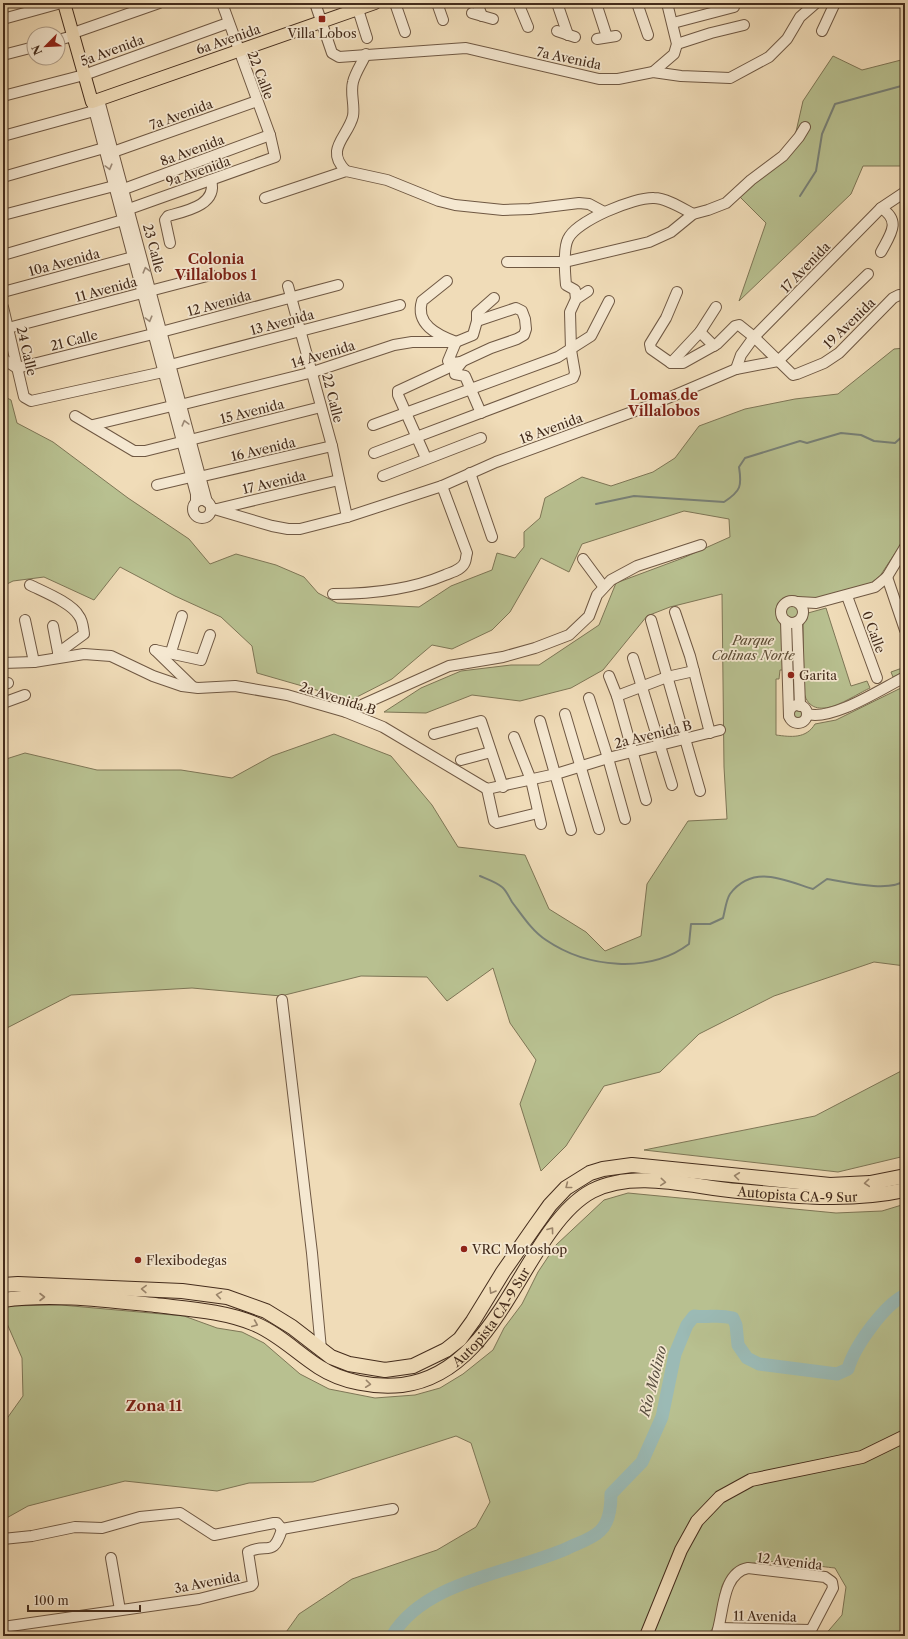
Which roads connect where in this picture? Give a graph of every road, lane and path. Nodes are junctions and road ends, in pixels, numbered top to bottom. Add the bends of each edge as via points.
1 (63, 3) edge
2 (72, 3) edge
3 (159, 3) edge
4 (222, 3) edge
5 (315, 3) edge
6 (375, 3) edge
7 (395, 3) edge
8 (437, 3) edge
9 (477, 3) edge
10 (518, 3) edge
11 (557, 3) edge
12 (596, 3) edge
13 (637, 3) edge
14 (667, 3) edge
15 (816, 3) edge
16 (835, 3) edge
17 (357, 6) edge
18 (734, 7) dead end
19 (472, 13) dead end
20 (482, 16) junction
21 (3, 18) edge
22 (493, 19) dead end
23 (443, 20) dead end
24 (321, 21) junction
25 (228, 23) junction
26 (673, 23) junction
27 (744, 25) dead end
28 (538, 27) dead end
29 (557, 31) dead end
30 (822, 31) dead end
31 (405, 32) dead end
32 (76, 34) junction
33 (648, 35) dead end
34 (66, 37) edge
35 (607, 37) dead end
36 (367, 38) dead end
37 (677, 44) junction
38 (26, 49) edge
39 (238, 51) junction
40 (366, 54) junction
41 (3, 55) edge
42 (653, 72) junction
43 (87, 74) junction
44 (3, 96) edge
45 (257, 101) junction
46 (95, 104) junction
47 (805, 126) dead end
48 (270, 135) junction
49 (3, 136) edge
50 (109, 150) junction
51 (275, 157) joint
52 (346, 171) junction
53 (3, 177) edge
54 (211, 180) junction
55 (119, 187) junction
56 (905, 192) edge
57 (265, 198) dead end
58 (881, 208) junction
59 (129, 209) junction
60 (604, 212) junction
61 (693, 214) junction
62 (3, 215) edge
63 (123, 220) junction
64 (170, 243) dead end
65 (881, 252) dead end
66 (3, 255) edge
67 (133, 257) junction
68 (507, 262) dead end
69 (566, 262) junction
70 (868, 274) dead end
71 (211, 275) dead end
72 (447, 281) dead end
73 (338, 285) dead end
74 (288, 286) dead end
75 (588, 291) dead end
76 (3, 292) edge
77 (147, 292) junction
78 (677, 292) dead end
79 (291, 296) junction
80 (905, 296) edge
81 (494, 298) dead end
82 (576, 299) junction
83 (609, 301) dead end
84 (400, 305) dead end
85 (3, 307) edge
86 (716, 307) dead end
87 (477, 321) junction
88 (8, 328) junction
89 (301, 331) junction
90 (700, 332) junction
91 (157, 333) junction
92 (754, 337) junction
93 (456, 342) junction
94 (714, 346) junction
95 (571, 350) junction
96 (3, 359) edge
97 (778, 361) junction
98 (462, 362) junction
99 (671, 363) junction
100 (17, 368) junction
101 (166, 368) junction
102 (736, 369) junction
103 (313, 372) junction
104 (471, 390) junction
105 (27, 400) joint
106 (176, 405) junction
107 (321, 407) junction
108 (481, 412) junction
109 (407, 414) junction
110 (75, 416) dead end
111 (93, 425) junction
112 (373, 425) dead end
113 (418, 438) junction
114 (481, 438) dead end
115 (185, 441) junction
116 (332, 446) junction
117 (374, 453) dead end
118 (426, 458) junction
119 (470, 473) junction
120 (383, 476) dead end
121 (195, 477) junction
122 (339, 480) junction
123 (157, 485) dead end
124 (442, 486) junction
125 (196, 502) junction
126 (211, 506) junction
127 (347, 517) junction
128 (492, 537) dead end
129 (701, 545) dead end
130 (905, 547) edge
131 (583, 559) dead end
132 (888, 577) junction
133 (30, 586) dead end
134 (603, 586) junction
135 (333, 594) dead end
136 (847, 596) junction
137 (798, 602) junction
138 (816, 603) junction
139 (675, 612) dead end
140 (182, 616) dead end
141 (800, 619) junction
142 (25, 620) dead end
143 (651, 620) dead end
144 (786, 621) junction
145 (53, 626) dead end
146 (905, 630) edge
147 (210, 635) dead end
148 (171, 652) junction
149 (3, 653) edge
150 (58, 655) junction
151 (633, 658) dead end
152 (34, 662) junction
153 (4, 663) edge
154 (694, 671) junction
155 (610, 676) dead end
156 (667, 677) junction
157 (905, 677) edge
158 (877, 678) dead end
159 (798, 683) junction
160 (787, 684) junction
161 (642, 685) junction
162 (193, 687) junction
163 (25, 695) dead end
164 (617, 696) junction
165 (589, 698) dead end
166 (3, 703) edge
167 (800, 706) junction
168 (346, 712) junction
169 (565, 714) dead end
170 (807, 714) junction
171 (789, 716) junction
172 (540, 721) dead end
173 (434, 734) dead end
174 (514, 737) dead end
175 (685, 739) junction
176 (661, 746) junction
177 (491, 752) junction
178 (634, 753) junction
179 (608, 758) junction
180 (461, 760) dead end
181 (581, 766) junction
182 (556, 774) junction
183 (531, 780) junction
184 (672, 785) dead end
185 (503, 787) junction
186 (487, 789) junction
187 (700, 791) dead end
188 (646, 800) dead end
189 (538, 813) junction
190 (625, 819) dead end
191 (540, 824) dead end
192 (599, 829) dead end
193 (571, 830) dead end
194 (282, 1000) dead end
195 (905, 1176) edge
196 (905, 1190) edge
197 (3, 1285) edge
198 (182, 1290) junction
199 (3, 1300) edge
200 (177, 1307) junction
201 (321, 1349) junction
202 (905, 1436) edge
203 (393, 1509) dead end
204 (282, 1529) junction
205 (3, 1539) edge
206 (111, 1558) dead end
207 (120, 1610) junction
208 (3, 1627) edge
209 (717, 1632) edge
210 (810, 1633) edge
211 (646, 1636) edge

1 - 21 street
1 - 32 main road, 23 Calle
2 - 32 main road, 23 Calle
3 - 32 street
4 - 25 street, 22 Calle
5 - 24 street
6 - 17 main road, 6a Avenida
7 - 31 street
8 - 23 street
9 - 20 street
10 - 28 street via 523,25
11 - 29 street via 572,36
12 - 35 street
13 - 33 street
14 - 26 street
15 - 42 street, 7a Avenida via 800,18 787,39 769,57 730,78
16 - 30 street
17 - 24 main road, 6a Avenida
17 - 36 street
18 - 26 street
19 - 20 street
20 - 22 street
24 - 39 main road, 6a Avenida
24 - 40 street, 7a Avenida via 335,56
25 - 39 street, 22 Calle
25 - 43 street, 5a Avenida
26 - 37 street
27 - 37 street
32 - 34 street
32 - 43 main road, 23 Calle
37 - 42 street via 674,54
38 - 41 street
39 - 45 street, 22 Calle
39 - 46 main road, 6a Avenida
40 - 42 street, 7a Avenida via 466,48 599,79 618,79
40 - 52 street via 353,82 353,116 338,144 336,154
43 - 44 street, 5a Avenida
43 - 46 main road, 23 Calle
45 - 48 street, 22 Calle
45 - 50 street, 7a Avenida
46 - 49 street, 6a Avenida
46 - 50 street, 23 Calle
47 - 61 street via 783,156 726,203
48 - 51 street, 22 Calle
48 - 55 street, 8a Avenida
50 - 53 street, 7a Avenida
50 - 55 street, 23 Calle
51 - 54 street, 9a Avenida
52 - 57 street
52 - 60 street via 387,180 455,205 503,210 579,203 589,204
54 - 59 street, 9a Avenida
54 - 64 street via 212,191 202,205 168,216 165,220
55 - 59 street, 23 Calle
55 - 62 street, 8a Avenida
55 - 63 street, 23 Calle
56 - 58 street, 17 Avenida
58 - 65 street via 888,212 893,224
58 - 92 street, 17 Avenida
77 -> 59 street, 23 Calle
60 - 61 street via 653,198 662,199
60 - 69 street via 577,229 568,239
61 - 69 street via 671,232 649,242
63 - 66 street
63 - 67 street, 23 Calle
67 - 76 street, 10a Avenida
67 - 77 street, 23 Calle
68 - 69 street
69 - 82 street via 566,285 575,290
70 - 97 street
71 - 77 street, 11 Avenida
72 - 93 street via 422,301 420,313 429,328
73 - 79 street, 12 Avenida
74 - 79 street, 22 Calle
75 - 82 street
77 - 88 street, 11 Avenida
77 - 91 street, 23 Calle
78 - 99 street via 666,318 650,344 651,349
79 - 89 street, 22 Calle
79 - 91 street, 12 Avenida
80 - 97 street, 19 Avenida via 899,295 894,298 839,353 824,363 793,375
81 - 87 street via 477,312
82 - 95 street via 570,312
83 - 95 street via 591,336
84 - 89 street, 13 Avenida
85 - 88 street, 24 Calle
86 - 90 street
87 - 93 street, 14 Avenida via 473,335
87 - 98 street via 516,308 522,311 526,329 524,335 517,340 491,348
88 - 100 street, 24 Calle
89 - 101 street, 13 Avenida
89 - 103 street, 22 Calle
90 - 94 street
90 - 99 street
91 - 100 street, 21 Calle
91 - 101 street, 23 Calle
92 - 94 street via 739,325
92 - 97 street
92 - 102 street, 17 Avenida via 741,355
93 - 98 street via 448,361
93 - 103 street, 14 Avenida via 412,342 394,345
94 - 99 street via 683,363
95 - 104 street
95 - 108 street via 575,372 573,378
96 - 100 street
97 - 102 street, 18 Avenida
98 - 104 street via 455,374 465,376
98 - 109 street via 400,389 398,395
100 - 105 street, 24 Calle
101 - 105 street, 13 Avenida
101 - 106 street, 23 Calle
102 - 119 street, 18 Avenida via 654,404
103 - 106 street, 14 Avenida
103 - 107 street, 22 Calle
104 - 108 street
104 - 109 street
106 - 111 street, 14 Avenida
106 - 115 street, 23 Calle
107 - 115 street, 15 Avenida
107 - 116 street, 22 Calle
108 - 113 street
109 - 112 street
109 - 113 street
110 - 111 street
111 - 115 street, 15 Avenida via 134,451 145,451
113 - 117 street
113 - 118 street
114 - 118 street
115 - 121 street, 23 Calle
116 - 121 street, 16 Avenida
116 - 122 street, 22 Calle
118 - 120 street
119 - 124 street, 18 Avenida
119 - 128 street
121 - 123 street, 16 Avenida
121 - 125 street, 23 Calle
121 - 126 street, 23 Calle
122 - 126 street, 17 Avenida
122 - 127 street, 22 Calle
124 - 127 street, 18 Avenida
124 - 135 street via 467,553 465,563 460,569 423,585 409,588
125 - 126 street via 201,500
125 - 126 street via 193,509 198,517 206,517
126 - 127 street, 18 Avenida via 288,529 300,529
129 - 134 street via 637,566
130 - 132 street
131 - 134 street
132 - 136 street via 875,587
132 - 146 street
133 - 150 street via 66,603 77,611 80,617 84,634
134 - 168 street via 596,595 589,616 569,635 528,650 449,666
136 - 138 street
136 - 158 street, 0 Calle
137 - 138 street
137 - 141 street via 802,608
137 - 144 street via 791,600 782,606 780,613
138 - 141 street
139 - 154 street
140 - 148 street
141 - 144 street via 790,623
141 - 159 street
142 - 152 street
143 - 156 street
144 - 160 street
145 - 150 street
147 - 148 street via 201,660
148 - 162 street via 155,650
149 - 153 street
150 - 152 street, 2a Avenida B
150 - 162 street, 2a Avenida B via 111,656 171,683
151 - 161 street
152 - 153 street, 2a Avenida B
154 - 156 street
154 - 175 street, 2a Avenida B via 715,731
155 - 164 street
156 - 161 street
156 - 175 street
157 - 170 street via 832,712
159 - 160 street
159 - 167 street
160 - 171 street
161 - 164 street
161 - 176 street
162 - 168 street, 2a Avenida B via 248,687
163 - 166 street
164 - 178 street
165 - 179 street
167 - 170 street
167 - 171 street via 791,708
168 - 186 street, 2a Avenida B via 383,727
169 - 181 street
170 - 171 street via 803,722 797,724 791,721
172 - 182 street
173 - 177 street via 481,721
174 - 183 street
175 - 176 street, 2a Avenida B
175 - 187 street
176 - 178 street, 2a Avenida B
176 - 184 street
177 - 180 street
177 - 185 street
178 - 179 street, 2a Avenida B
178 - 188 street
179 - 181 street, 2a Avenida B
179 - 190 street
181 - 182 street, 2a Avenida B
181 - 192 street
182 - 183 street, 2a Avenida B
182 - 193 street
183 - 185 street, 2a Avenida B
183 - 189 street
185 - 186 street, 2a Avenida B
186 - 189 street via 496,823
189 - 191 street
194 - 201 street
195 -> 201 highway, Autopista CA-9 Sur via 870,1183 830,1185 632,1165 596,1171 582,1176 550,1204 473,1321 460,1339 446,1350 413,1366 385,1370 348,1364 331,1357
200 -> 196 highway, Autopista CA-9 Sur via 218,1313 256,1324 277,1336 320,1368 336,1376 360,1383 402,1385 426,1379 445,1370 461,1358 483,1335 561,1217 576,1201 609,1184 636,1180 832,1198 873,1196
198 -> 197 highway, Autopista CA-9 Sur
198 - 200 highway
201 -> 198 highway, Autopista CA-9 Sur via 279,1319 248,1303 226,1296
199 -> 200 highway, Autopista CA-9 Sur via 45,1297
202 - 211 main road via 862,1457 751,1480 720,1498 697,1521 681,1550
203 - 204 street
204 - 205 street via 274,1523 214,1535 180,1513 140,1517 102,1528 75,1527
204 - 207 street, 3a Avenida via 278,1542 273,1547 248,1552 253,1584 251,1586 199,1599
206 - 207 street
207 - 208 street, 3a Avenida
209 - 210 street, 11 Avenida
209 - 210 street, 12 Avenida via 728,1584 734,1575 748,1568 828,1578 833,1586

